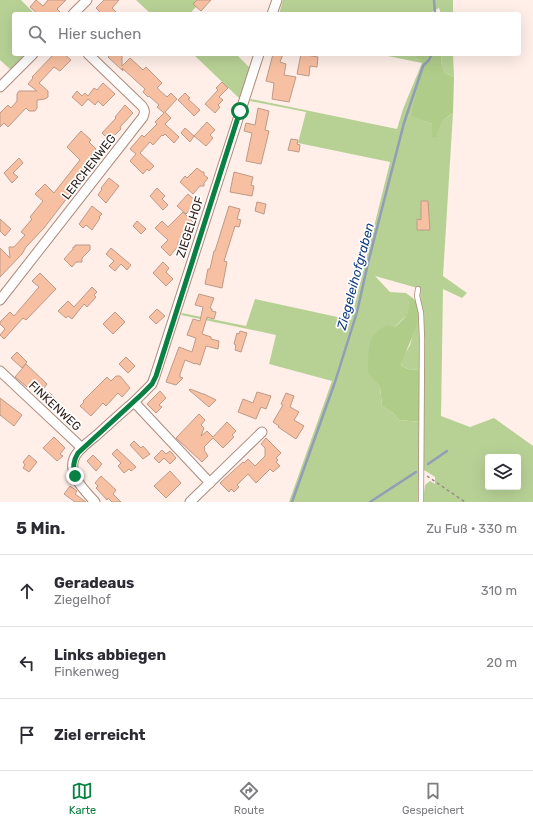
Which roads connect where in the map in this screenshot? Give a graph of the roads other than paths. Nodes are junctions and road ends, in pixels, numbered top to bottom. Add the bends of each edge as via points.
1 (87, 0) edge
2 (277, 0) edge
3 (75, 12) edge
4 (273, 12) edge
5 (31, 56) edge
6 (90, 56) edge
7 (258, 56) edge
8 (0, 87) edge
9 (418, 289) dead end
10 (0, 300) edge
11 (0, 371) edge
12 (134, 402) junction
13 (262, 432) dead end
14 (82, 448) junction
15 (210, 483) junction
16 (95, 502) edge
17 (190, 502) edge
18 (421, 502) edge

1 - 3 street
2 - 4 street
5 - 8 street
6 - 10 street, LERCHENWEG via 145,109 145,113
7 - 12 street, ZIEGELHOF via 156,376 152,384
9 - 18 lane via 422,340
11 - 14 street, FINKENWEG
12 - 14 street, ZIEGELHOF
12 - 15 street
13 - 15 street
14 - 16 street, FINKENWEG via 74,459 75,476 78,484
15 - 17 street

